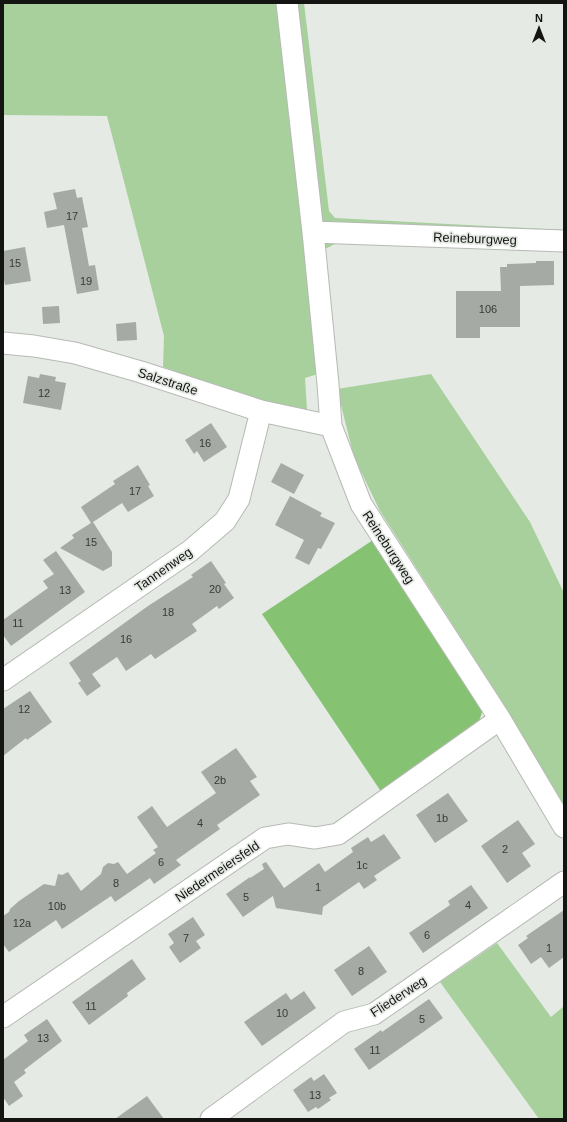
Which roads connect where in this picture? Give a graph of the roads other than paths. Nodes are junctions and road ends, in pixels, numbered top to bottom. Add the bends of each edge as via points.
1 (287, 3) edge
2 (313, 232) junction
3 (564, 241) edge
4 (3, 343) edge
5 (261, 411) junction
6 (331, 426) junction
7 (3, 680) edge
8 (500, 719) junction
9 (564, 827) edge
10 (564, 882) edge
11 (3, 1017) edge
12 (211, 1119) edge

1 - 2 street, Reineburgweg
2 - 3 street, Reineburgweg
2 - 6 street, Reineburgweg
4 - 5 street, Salzstraße via 74,353
5 - 6 street, Salzstraße
5 - 7 street, Tannenweg via 239,499 225,521 190,551
6 - 8 street, Reineburgweg via 361,504
8 - 9 street, Reineburgweg
8 - 11 street, Niedermeiersfeld via 338,834 315,838 288,834 265,838
10 - 12 street, Fliederweg via 374,1014 344,1022

